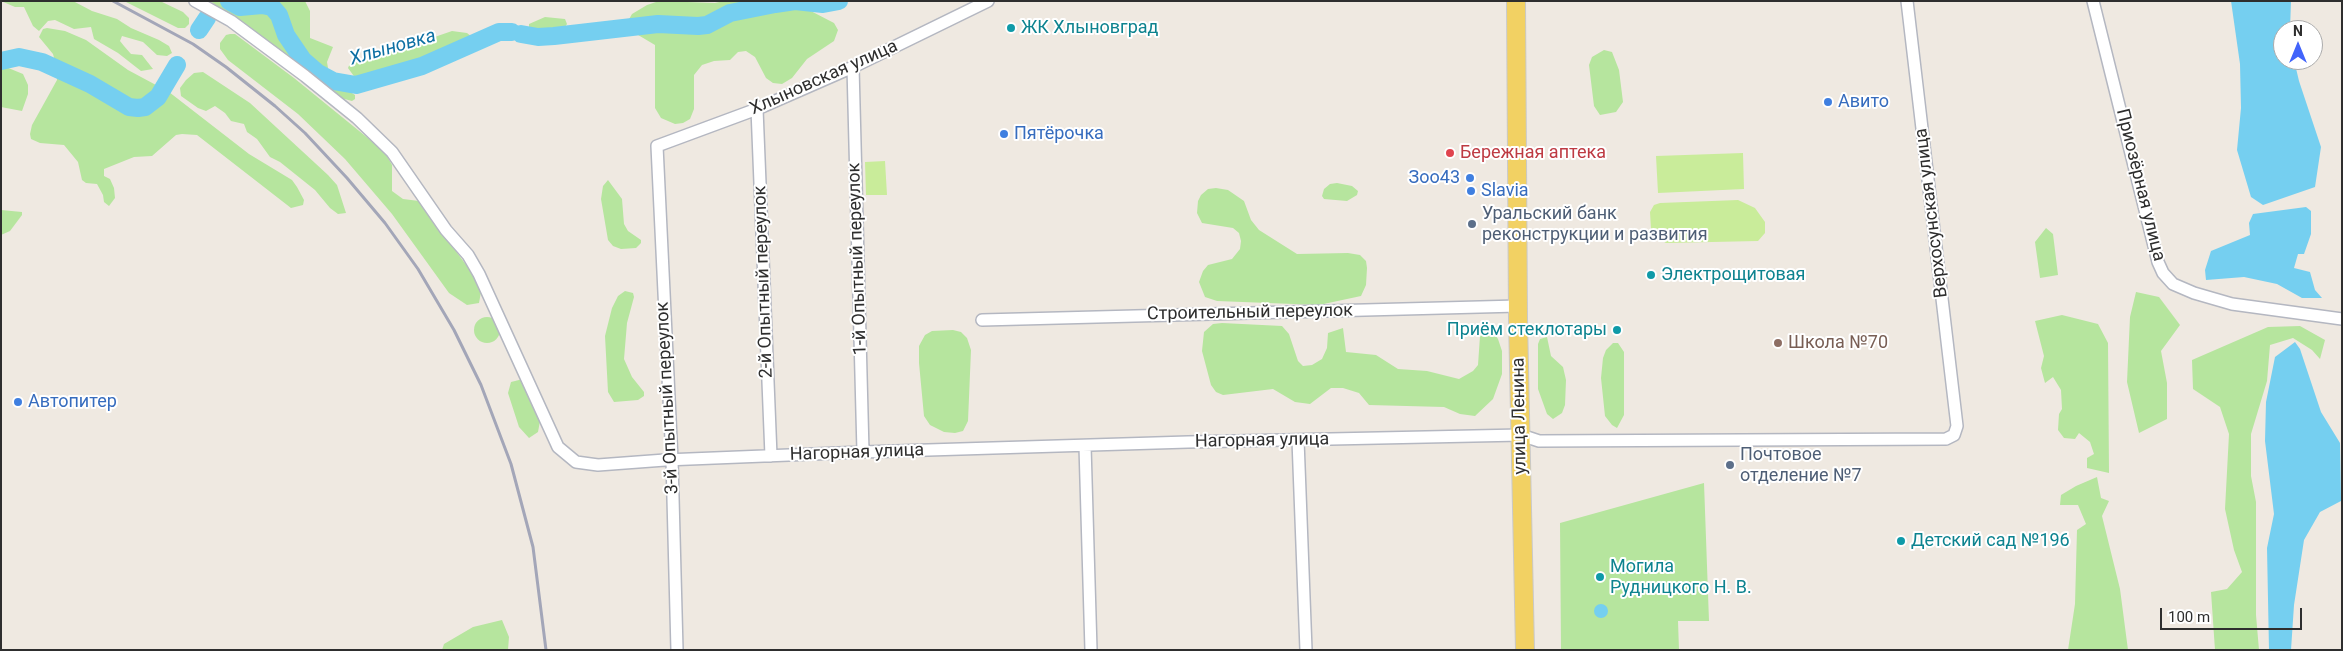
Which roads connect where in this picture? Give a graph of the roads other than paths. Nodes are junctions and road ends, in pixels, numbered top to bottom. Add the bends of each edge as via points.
1 (195, 1) edge
2 (988, 1) edge
3 (1516, 1) edge
4 (1907, 1) edge
5 (2093, 1) edge
6 (852, 67) junction
7 (757, 109) junction
8 (657, 146) joint
9 (1518, 306) junction
10 (2342, 319) edge
11 (982, 320) dead end
12 (1957, 426) joint
13 (1521, 435) junction
14 (1298, 440) junction
15 (1085, 446) junction
16 (863, 452) junction
17 (771, 456) junction
18 (672, 460) junction
19 (676, 650) edge
20 (1091, 650) edge
21 (1306, 650) edge
22 (1525, 650) edge

1 - 18 street, Нагорная улица via 230,21 357,118 401,164 479,274 554,441 562,452 587,465
2 - 6 street, Хлыновская улица
3 - 9 main road, улица Ленина
4 - 12 street, Верхосунская улица
5 - 10 street, Приозёрная улица via 2163,273 2172,284 2194,294 2232,304
6 - 7 street, Хлыновская улица
6 - 16 street, 1-й Опытный переулок
7 - 8 street, Хлыновская улица
7 - 17 street, 2-й Опытный переулок
8 - 18 street, 3-й Опытный переулок
9 - 11 street, Строительный переулок
9 - 13 main road, улица Ленина
12 - 13 street, Нагорная улица via 1954,435 1946,439 1539,441
13 - 14 street, Нагорная улица
13 - 22 main road, улица Ленина
14 - 15 street, Нагорная улица
14 - 21 street
15 - 16 street, Нагорная улица
15 - 20 street
16 - 17 street, Нагорная улица
17 - 18 street, Нагорная улица
18 - 19 street, 3-й Опытный переулок

